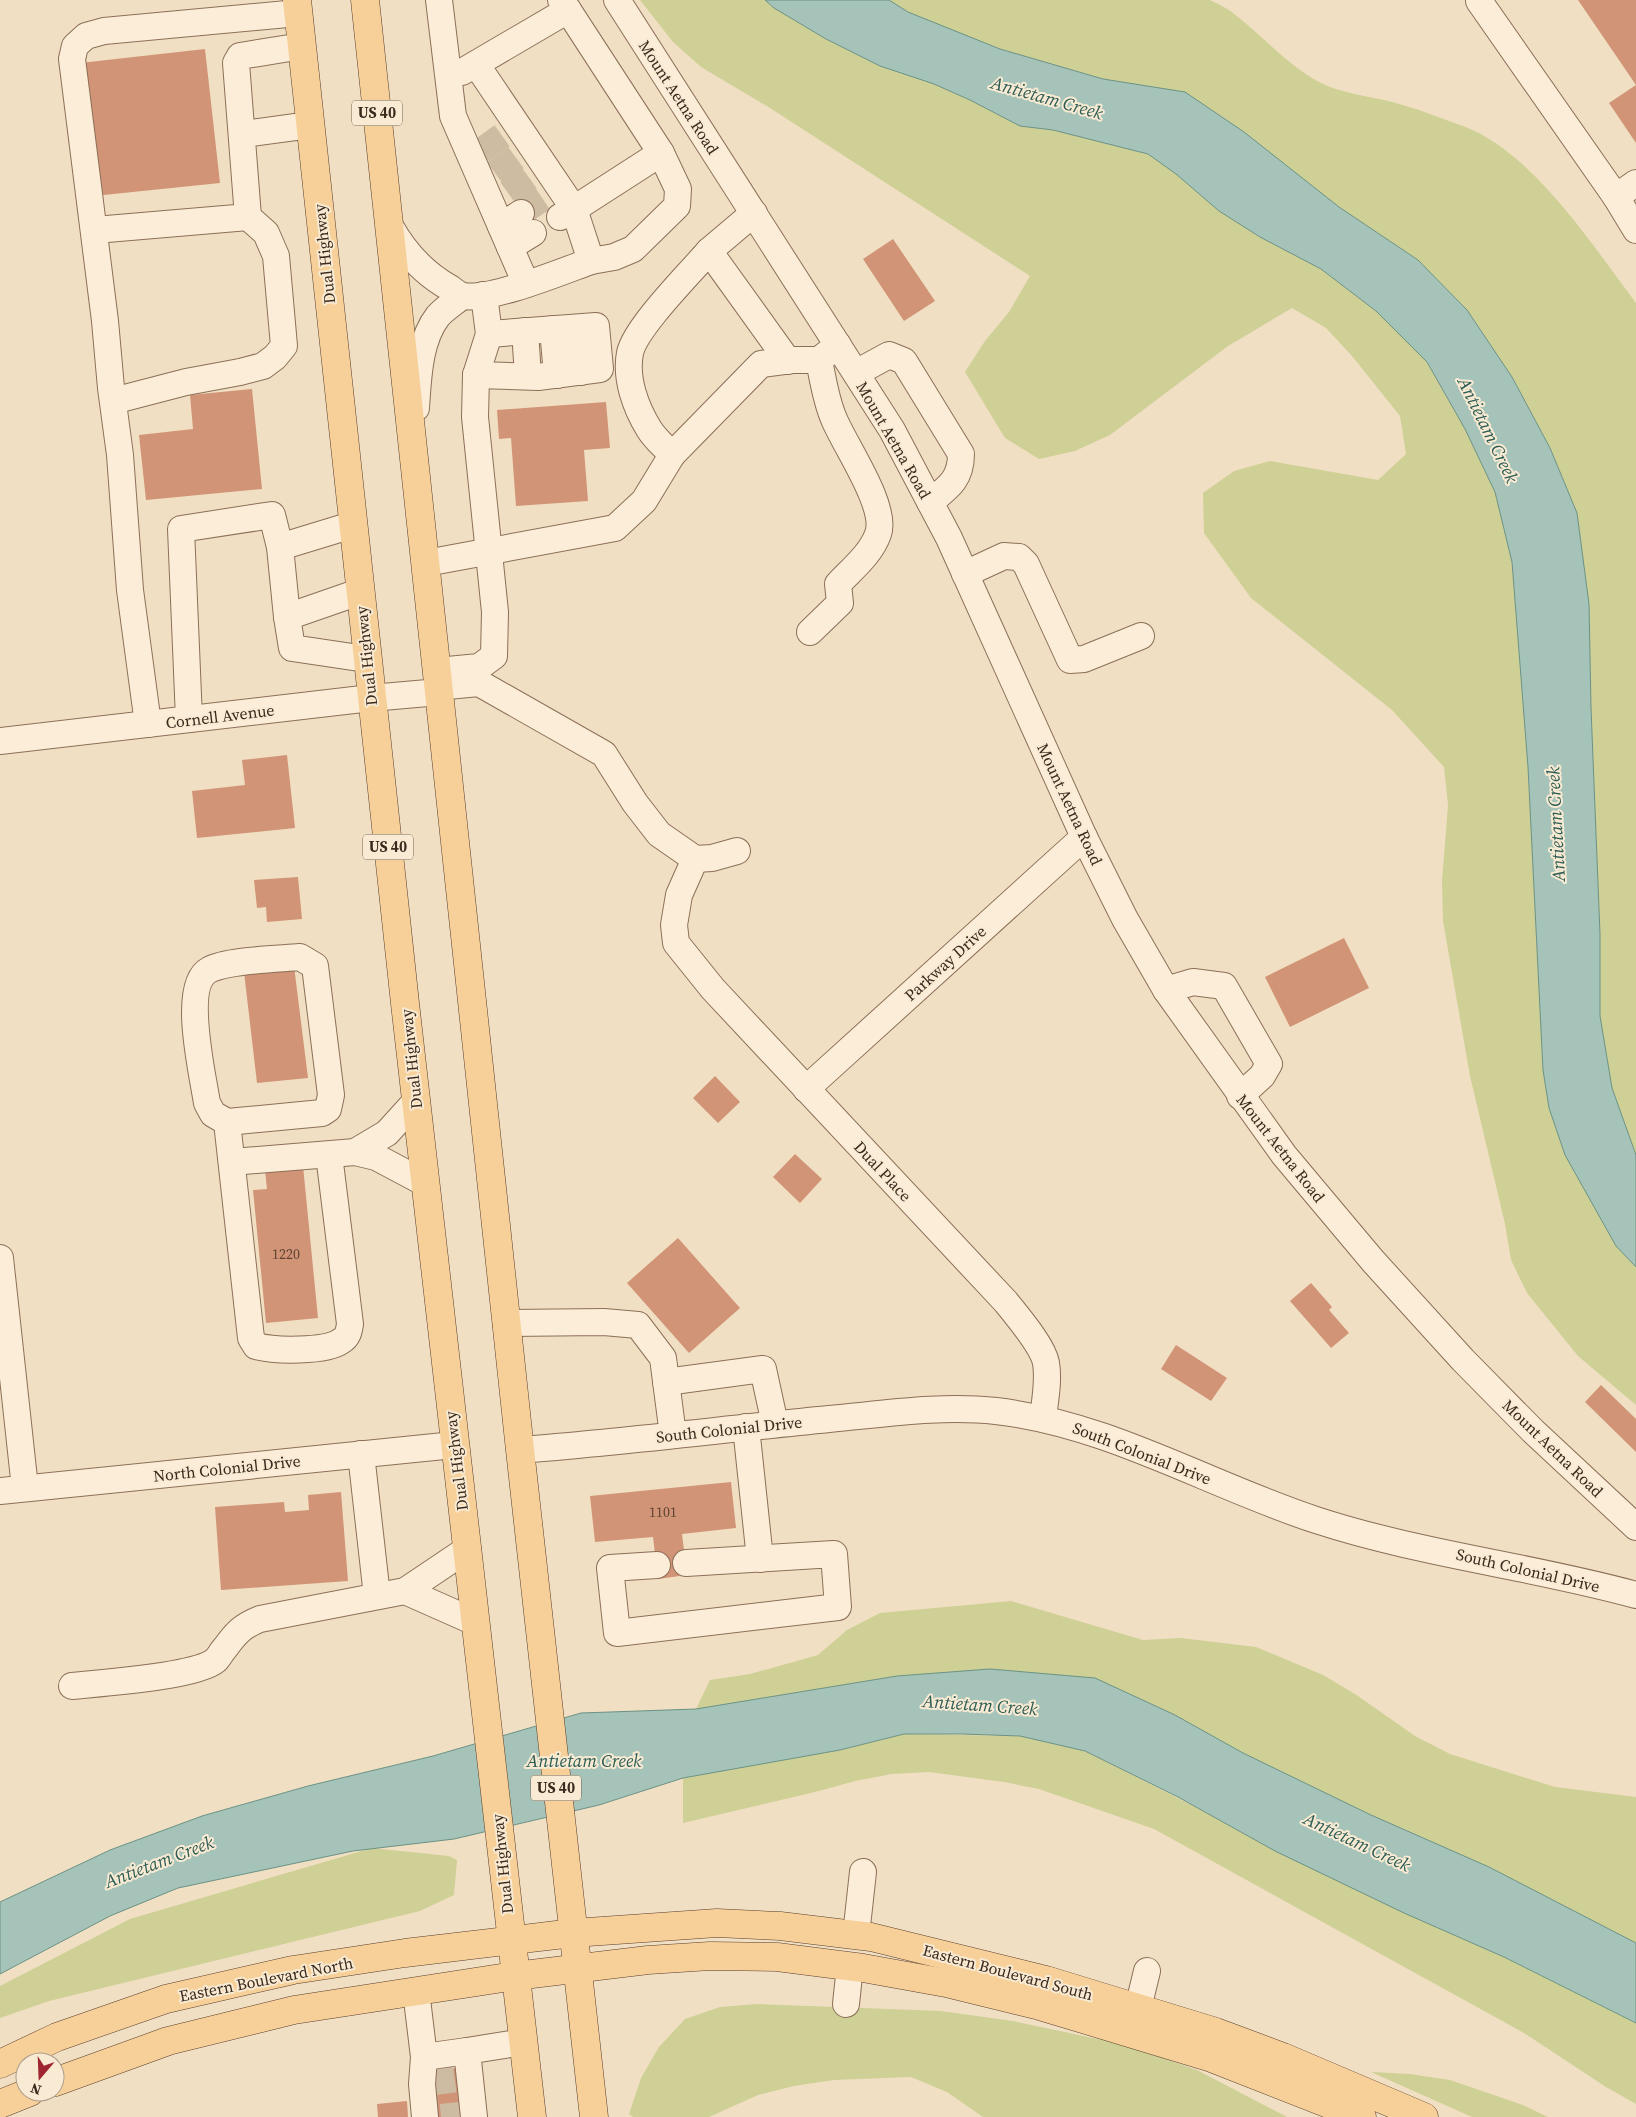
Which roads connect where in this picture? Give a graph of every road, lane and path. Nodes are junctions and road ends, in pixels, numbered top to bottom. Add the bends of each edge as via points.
1 (365, 0) edge
2 (617, 0) edge
3 (441, 1) edge
4 (1479, 1) edge
5 (565, 5) edge
6 (298, 6) edge
7 (302, 46) junction
8 (476, 64) junction
9 (448, 80) junction
10 (310, 125) junction
11 (243, 134) junction
12 (661, 153) junction
13 (539, 171) junction
14 (1626, 190) edge
15 (754, 214) junction
16 (248, 217) junction
17 (390, 226) junction
18 (94, 230) junction
19 (1636, 230) edge
20 (709, 251) junction
21 (591, 261) junction
22 (526, 284) junction
23 (473, 295) junction
24 (564, 329) junction
25 (525, 331) junction
26 (489, 334) junction
27 (829, 353) junction
28 (788, 361) junction
29 (569, 373) junction
30 (856, 373) junction
31 (476, 375) junction
32 (528, 376) junction
33 (113, 401) junction
34 (413, 438) junction
35 (672, 455) junction
36 (930, 502) junction
37 (352, 525) junction
38 (280, 547) junction
39 (488, 551) junction
40 (426, 563) junction
41 (965, 574) junction
42 (359, 592) junction
43 (286, 617) junction
44 (810, 632) dead end
45 (1141, 636) dead end
46 (366, 659) junction
47 (438, 683) junction
48 (371, 698) junction
49 (189, 719) junction
50 (148, 724) junction
51 (0, 741) edge
52 (1084, 837) junction
53 (737, 851) dead end
54 (695, 859) junction
55 (1166, 990) junction
56 (806, 1089) junction
57 (1240, 1096) junction
58 (416, 1101) junction
59 (227, 1122) junction
60 (342, 1154) junction
61 (232, 1162) junction
62 (425, 1183) junction
63 (0, 1258) edge
64 (506, 1323) junction
65 (666, 1382) junction
66 (1043, 1418) junction
67 (775, 1424) junction
68 (746, 1427) junction
69 (673, 1435) junction
70 (454, 1445) junction
71 (520, 1450) junction
72 (360, 1454) junction
73 (13, 1490) edge
74 (1636, 1526) edge
75 (466, 1550) junction
76 (760, 1559) junction
77 (686, 1563) dead end
78 (656, 1565) dead end
79 (405, 1591) junction
80 (1634, 1592) edge
81 (377, 1596) junction
82 (475, 1622) junction
83 (72, 1686) dead end
84 (863, 1872) dead end
85 (573, 1933) junction
86 (856, 1935) junction
87 (510, 1940) junction
88 (850, 1966) junction
89 (577, 1969) junction
90 (1147, 1971) dead end
91 (515, 1976) junction
92 (416, 1991) junction
93 (846, 2004) dead end
94 (1138, 2008) junction
95 (523, 2042) junction
96 (1131, 2042) junction
97 (467, 2051) junction
98 (424, 2057) junction
99 (0, 2064) edge
100 (65, 2078) edge
101 (15, 2098) edge
102 (0, 2104) edge
103 (470, 2115) edge
104 (425, 2117) edge
105 (532, 2117) edge
106 (594, 2117) edge
107 (1362, 2117) edge
108 (1424, 2117) edge

1 - 17 main road, US 40
2 - 15 street, Mount Aetna Road
3 - 9 street
4 - 14 street
5 - 8 street
5 - 12 street
6 - 7 main road, Dual Highway / US 40
6 - 18 street via 104,31 79,40 72,59
7 - 10 main road, Dual Highway / US 40
7 - 11 street via 238,58
8 - 9 street
8 - 13 street
9 - 22 street via 453,116 505,209
10 - 11 street
10 - 37 main road, Dual Highway / US 40
11 - 16 street
12 - 13 street
12 - 21 street via 678,189 676,206 633,249
13 - 21 street
14 - 19 street
15 - 20 street
15 - 27 street, Mount Aetna Road
16 - 18 street
16 - 33 street via 266,233 276,256 284,346 263,366
17 - 23 street via 412,260 436,280
17 - 34 main road, US 40
18 - 33 street
20 - 28 street
20 - 35 street via 639,332 630,353 632,392 650,430
21 - 22 street
22 - 23 street
23 - 26 street
23 - 34 street via 438,316 424,344
24 - 25 street
24 - 29 street
24 - 29 street via 596,326 600,369
25 - 26 street
25 - 32 street
26 - 31 street
27 - 28 street
27 - 30 street, Mount Aetna Road
27 - 44 street via 826,397 833,419 874,496 879,532 872,549 838,584 840,602
28 - 35 street via 761,364
29 - 32 street
30 - 36 street, Mount Aetna Road via 892,430
30 - 36 street via 889,355 904,361 961,454 956,478
31 - 32 street
31 - 39 street via 475,417
33 - 50 street via 130,590
34 - 40 main road, US 40
35 - 39 street via 644,501 615,528
36 - 41 street, Mount Aetna Road
37 - 38 street
37 - 42 main road, Dual Highway / US 40
38 - 43 street
38 - 49 street via 272,515 181,529
39 - 40 street
39 - 47 street via 495,612 494,656 479,667
40 - 47 main road, US 40
41 - 45 street via 1004,556 1019,557 1026,564 1070,660 1084,659
41 - 52 street, Mount Aetna Road
42 - 43 street
42 - 46 main road, Dual Highway / US 40
43 - 46 street via 292,648
46 - 48 main road, Dual Highway / US 40
47 - 48 street, Cornell Avenue
47 - 54 street via 479,683 604,754 635,804 660,834
47 - 64 main road, US 40
48 - 49 street, Cornell Avenue
48 - 58 main road, Dual Highway / US 40
49 - 50 street, Cornell Avenue
50 - 51 street, Cornell Avenue
52 - 55 street, Mount Aetna Road
52 - 56 street, Parkway Drive
53 - 54 street
54 - 56 street, Dual Place via 679,895 674,925 676,943 713,989
55 - 57 street, Mount Aetna Road
55 - 57 street via 1193,982 1224,986 1269,1064 1262,1076
56 - 66 street, Dual Place via 1006,1302 1034,1339 1046,1362
57 - 74 street, Mount Aetna Road via 1360,1246 1463,1360 1533,1431
58 - 60 street via 387,1133
58 - 62 main road, Dual Highway / US 40
59 - 59 street via 213,1114 207,1103 194,1009 200,980 211,969 236,963 300,957 315,966 331,1095 328,1109 322,1113
59 - 61 street
60 - 61 street
60 - 61 street via 349,1332 341,1342 331,1346 287,1350 256,1346 251,1338
60 - 62 street via 381,1159
62 - 70 main road, Dual Highway / US 40
63 - 73 street
64 - 65 street via 638,1325 662,1358
64 - 71 main road, US 40
65 - 67 street via 763,1370
65 - 69 street
66 - 67 street, South Colonial Drive via 943,1409
66 - 80 street, South Colonial Drive via 1120,1442 1266,1503 1320,1521 1379,1537
67 - 68 street, South Colonial Drive
68 - 69 street, South Colonial Drive
68 - 76 street
69 - 71 street, South Colonial Drive
70 - 72 street, North Colonial Drive
70 - 75 main road, Dual Highway / US 40
71 - 85 main road, US 40
72 - 73 street, North Colonial Drive
72 - 81 street
75 - 79 street
75 - 82 main road, Dual Highway / US 40
76 - 77 street
76 - 78 street via 834,1554 838,1607 617,1632 610,1568
79 - 81 street
79 - 82 street
81 - 83 street via 253,1621 235,1634 216,1660 195,1668 137,1680
82 - 87 main road, Dual Highway / US 40
84 - 86 street
85 - 86 main road, Eastern Boulevard South via 717,1923
85 - 87 main road, Eastern Boulevard North
85 - 89 main road, US 40
86 - 94 main road, Eastern Boulevard South via 1037,1978
87 - 91 main road, Dual Highway / US 40
87 - 99 main road, Eastern Boulevard North via 293,1970 166,1999 57,2038
88 - 89 main road, Eastern Boulevard South via 777,1957 710,1956
88 - 93 street
88 - 96 main road, Eastern Boulevard South via 946,1983 1040,2006
89 - 91 main road
89 - 106 main road, US 40
90 - 94 street
91 - 92 main road
91 - 95 main road, Dual Highway / US 40
92 - 98 street
92 - 100 main road via 294,2010 168,2041
94 - 96 main road
94 - 108 main road, Eastern Boulevard South via 1275,2054
95 - 97 street
95 - 105 main road, Dual Highway / US 40
96 - 107 main road, Eastern Boulevard South via 1209,2057
97 - 98 street
97 - 103 street via 463,2078
98 - 104 street
101 - 102 main road

